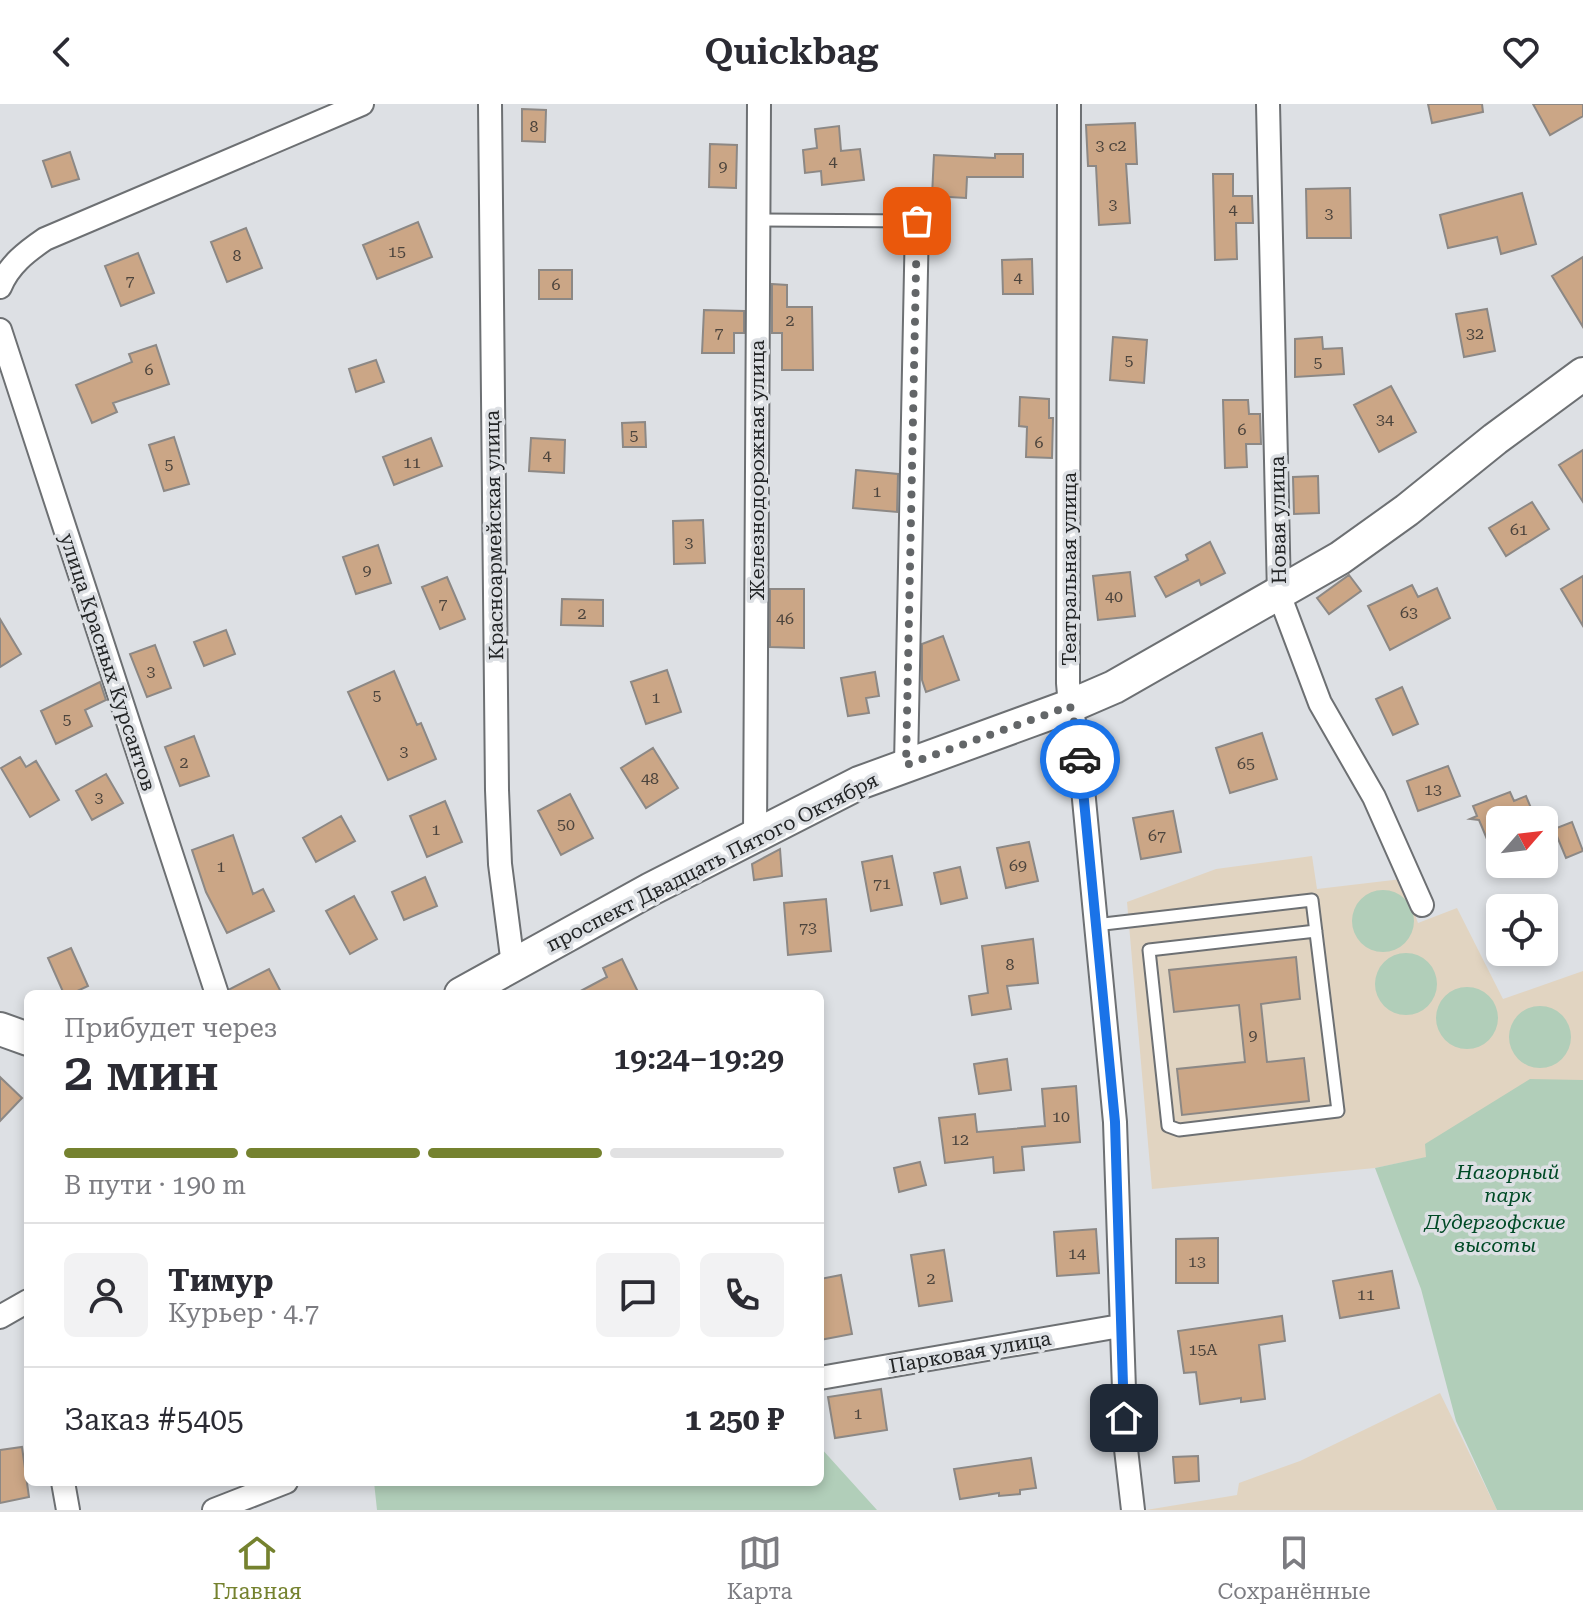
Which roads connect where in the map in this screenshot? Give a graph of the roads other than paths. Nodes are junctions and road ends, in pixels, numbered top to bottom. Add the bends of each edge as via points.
1 (362, 104) edge
2 (490, 104) edge
3 (759, 104) edge
4 (1069, 104) edge
5 (1268, 104) edge
6 (759, 220) junction
7 (917, 221) joint
8 (0, 287) edge
9 (0, 330) edge
10 (1583, 374) edge
11 (1279, 594) junction
12 (1070, 706) junction
13 (906, 765) junction
14 (755, 836) junction
15 (1422, 905) dead end
16 (1095, 925) junction
17 (1316, 931) junction
18 (513, 965) junction
19 (216, 990) edge
20 (468, 990) edge
21 (0, 1029) edge
22 (24, 1038) edge
23 (24, 1303) edge
24 (0, 1317) edge
25 (1120, 1326) junction
26 (824, 1377) edge
27 (64, 1486) edge
28 (276, 1486) edge
29 (68, 1510) edge
30 (214, 1510) edge
31 (1133, 1510) edge

1 - 8 street via 45,239 24,253
2 - 18 street, Красноармейская улица via 497,790
3 - 6 street, Железнодорожная улица
4 - 12 street, Театральная улица
5 - 11 street, Новая улица
6 - 7 lane
6 - 14 street, Железнодорожная улица
7 - 13 street
9 - 19 street, улица Красных Курсантов
10 - 11 street, проспект Двадцать Пятого Октября via 1407,510
11 - 12 street, проспект Двадцать Пятого Октября via 1114,687
11 - 15 street, Новая улица via 1320,703 1374,797
12 - 13 street, проспект Двадцать Пятого Октября
12 - 16 street, Театральная улица via 1078,737
13 - 14 street, проспект Двадцать Пятого Октября
14 - 18 street, проспект Двадцать Пятого Октября
16 - 17 lane via 1312,900
16 - 25 street, Театральная улица via 1115,1122
17 - 17 lane via 1338,1111 1179,1130 1168,1126 1149,950
18 - 20 street, проспект Двадцать Пятого Октября
21 - 22 street
23 - 24 street
25 - 26 street, Парковая улица
25 - 31 street, Театральная улица
27 - 29 street
28 - 30 street

